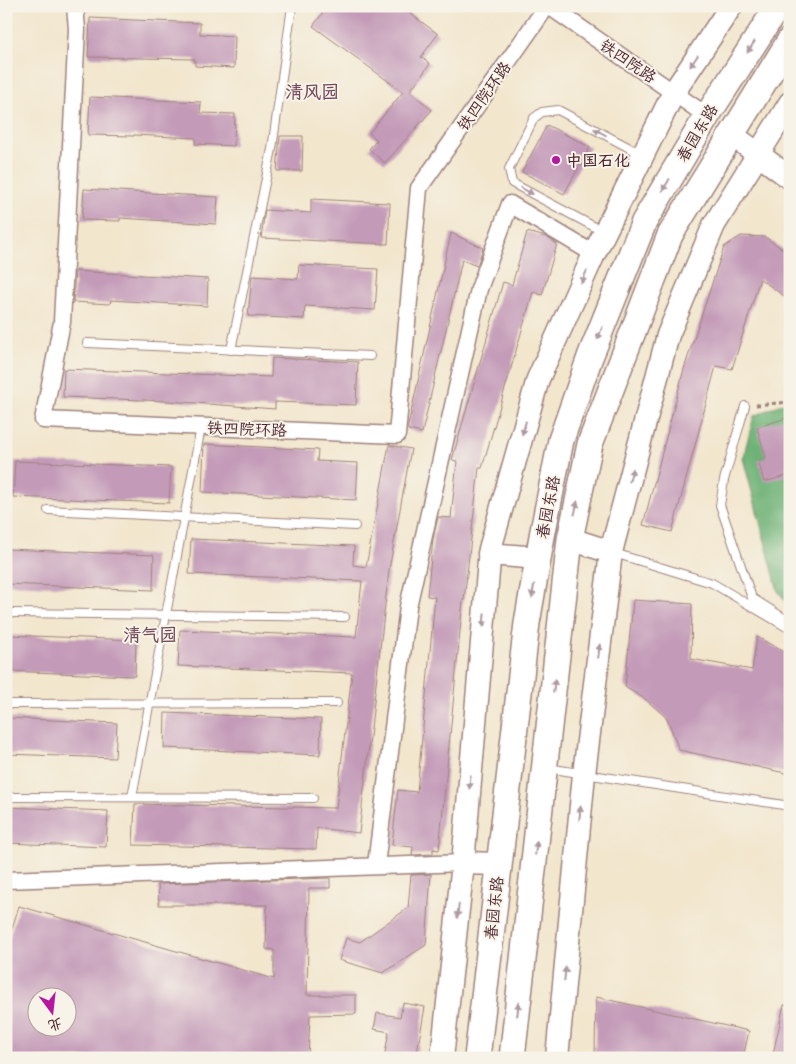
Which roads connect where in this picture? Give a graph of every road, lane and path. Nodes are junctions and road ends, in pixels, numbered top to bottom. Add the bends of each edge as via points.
1 (75, 6) edge
2 (292, 6) edge
3 (548, 6) edge
4 (731, 6) edge
5 (778, 6) edge
6 (790, 40) edge
7 (674, 92) junction
8 (790, 103) edge
9 (707, 116) junction
10 (731, 134) junction
11 (757, 154) junction
12 (642, 155) junction
13 (790, 178) edge
14 (605, 232) junction
15 (594, 254) junction
16 (87, 343) dead end
17 (231, 350) junction
18 (370, 356) dead end
19 (790, 402) edge
20 (745, 406) joint
21 (201, 427) junction
22 (48, 510) dead end
23 (184, 517) junction
24 (355, 526) dead end
25 (570, 539) junction
26 (611, 552) junction
27 (490, 554) junction
28 (538, 558) junction
29 (11, 613) dead end
30 (166, 615) junction
31 (345, 617) dead end
32 (790, 622) edge
33 (790, 630) edge
34 (337, 703) dead end
35 (6, 704) edge
36 (150, 704) junction
37 (545, 768) junction
38 (584, 774) junction
39 (6, 796) edge
40 (132, 797) junction
41 (313, 798) dead end
42 (790, 806) edge
43 (463, 863) junction
44 (500, 864) junction
45 (376, 865) junction
46 (6, 880) edge
47 (448, 1007) junction
48 (483, 1009) junction
49 (442, 1058) edge
50 (477, 1058) edge
51 (512, 1058) edge
52 (556, 1058) edge

1 - 21 street, 铁四院环路 via 77,29 62,322 43,420
2 - 17 lane via 272,149
3 - 7 street, 铁四院路
3 - 21 street, 铁四院环路 via 419,188 397,435
4 -> 7 street
5 -> 9 main road, 春园东路
6 - 10 main road, 春园东路
7 - 9 street, 铁四院路
7 - 12 street
8 - 11 street
9 -> 28 main road, 春园东路 via 644,222 590,357 561,440
10 - 11 street
25 -> 10 main road, 春园东路 via 590,444 670,235
11 - 13 street
26 -> 11 street via 668,335 714,226
12 - 14 street
12 -> 14 lane via 558,110 542,112 534,118 513,160 509,169 512,183
14 - 15 street
15 -> 27 street via 538,379
15 - 45 street via 510,204 479,289 408,607
16 - 17 lane
17 - 18 lane
19 - 20 path
20 - 32 lane via 720,505 752,598
21 - 23 lane
22 - 23 lane
23 - 24 lane
23 - 30 lane
25 - 26 street
37 -> 25 main road, 春园东路
26 - 33 lane via 712,583
38 -> 26 street
27 - 28 street
27 -> 43 street
28 -> 44 main road, 春园东路 via 527,623
29 - 30 lane
30 - 31 lane
30 - 36 lane
34 - 36 lane
35 - 36 lane
36 - 40 lane
37 - 38 lane
51 -> 37 main road, 春园东路
38 - 42 lane
52 -> 38 street
39 - 40 lane
40 - 41 lane
43 - 44 street
43 - 45 street
43 -> 47 street
44 - 48 main road, 春园东路
45 - 46 street
47 - 48 street
47 - 49 street
48 - 50 main road, 春园东路

